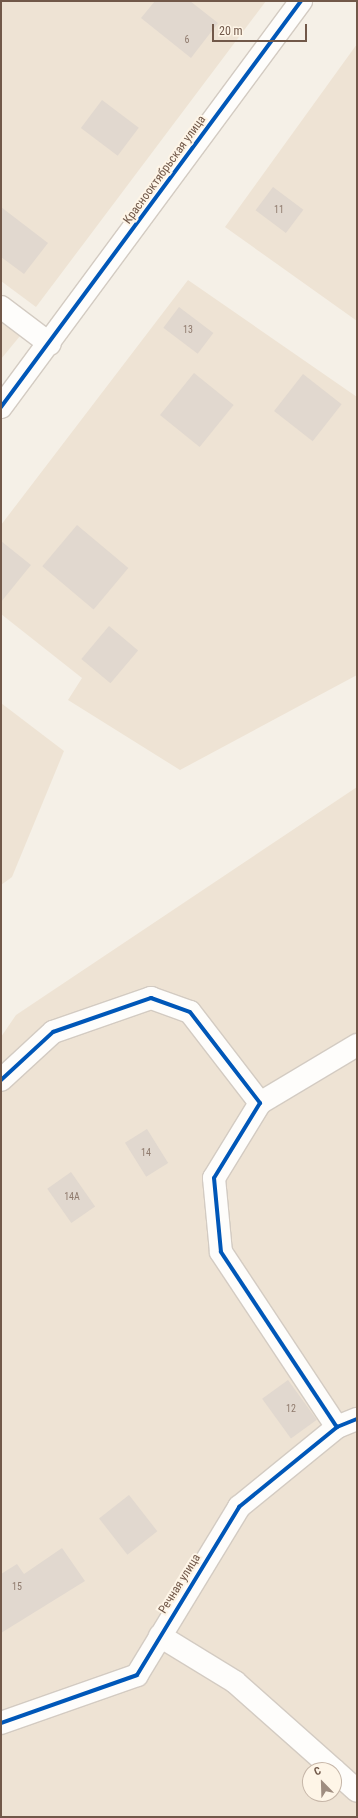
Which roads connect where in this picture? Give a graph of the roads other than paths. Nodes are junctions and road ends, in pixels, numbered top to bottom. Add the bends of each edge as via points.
1 (301, 1) edge
2 (1, 307) edge
3 (50, 344) junction
4 (1, 407) edge
5 (357, 1045) edge
6 (1, 1080) edge
7 (260, 1103) junction
8 (357, 1419) edge
9 (337, 1427) junction
10 (160, 1636) junction
11 (1, 1723) edge
12 (325, 1762) edge
13 (342, 1777) edge
14 (357, 1791) edge

1 - 3 street, Краснооктябрьская улица
2 - 3 street
3 - 4 street, Краснооктябрьская улица
5 - 7 street
6 - 7 street via 53,1032 151,998 190,1012
7 - 9 street via 214,1178 221,1252
8 - 9 street, Речная улица
9 - 10 street, Речная улица via 239,1507
10 - 11 street, Речная улица via 137,1675
10 - 12 street via 235,1682
13 - 14 street

